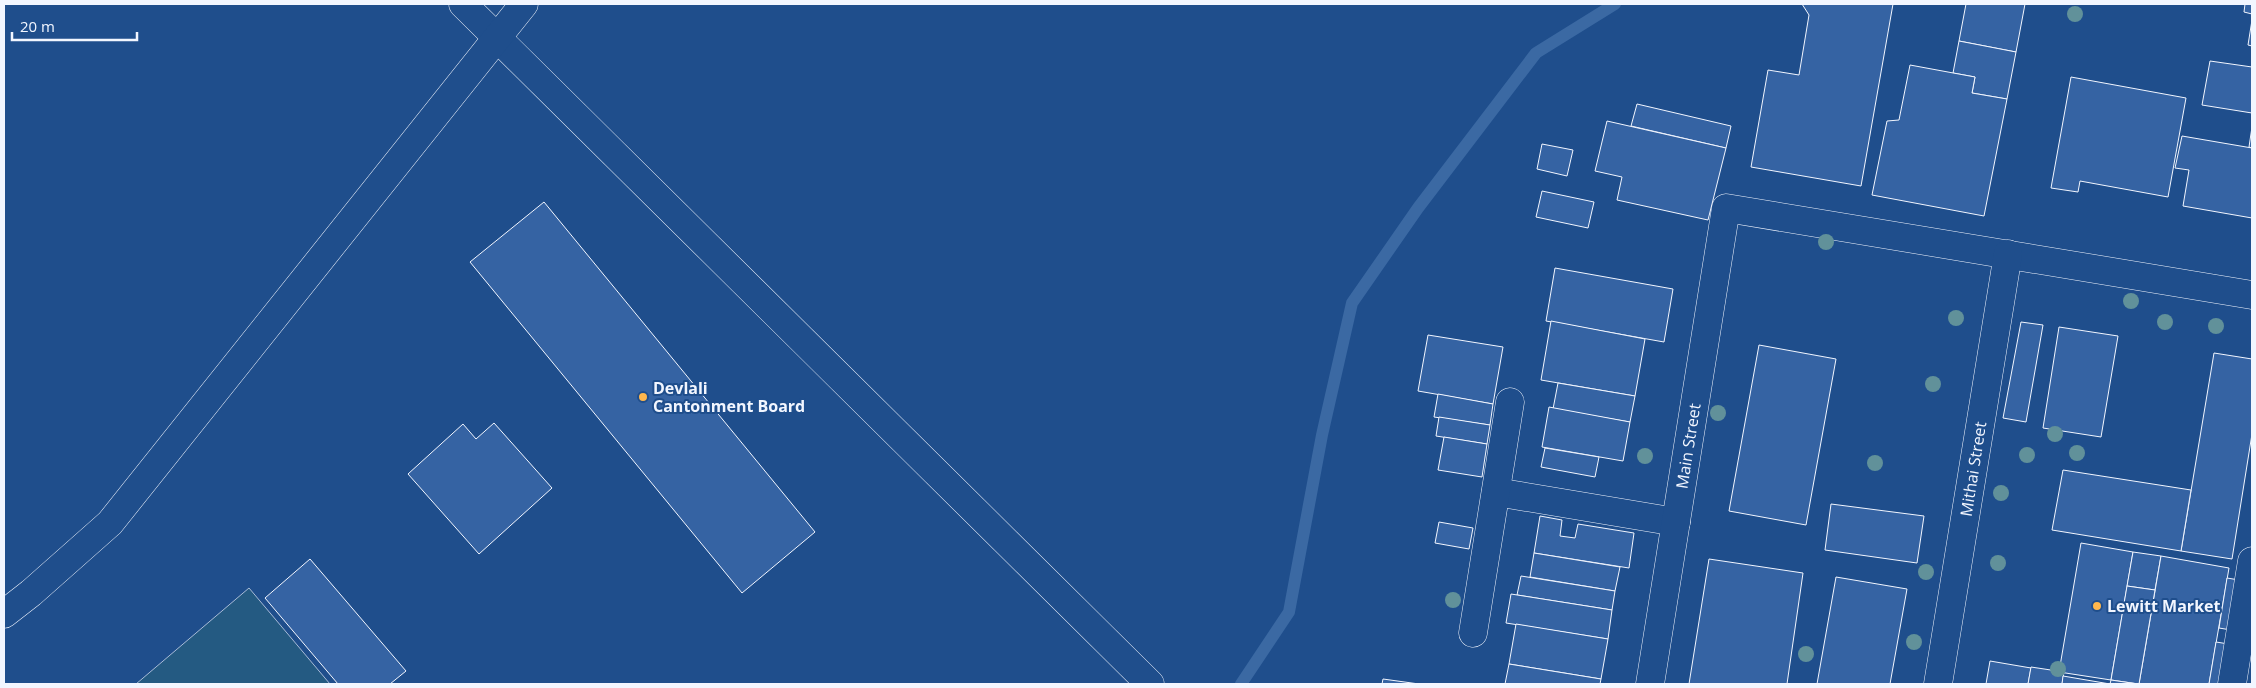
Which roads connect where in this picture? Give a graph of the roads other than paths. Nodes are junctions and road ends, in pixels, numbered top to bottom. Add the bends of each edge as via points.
1 (463, 4) edge
2 (524, 4) edge
3 (496, 37) junction
4 (2008, 254) junction
5 (2252, 294) edge
6 (1510, 402) dead end
7 (1496, 492) junction
8 (1676, 522) junction
9 (2252, 561) edge
10 (4, 614) edge
11 (2247, 627) edge
12 (1473, 633) dead end
13 (1150, 684) edge
14 (1650, 684) edge
15 (1938, 684) edge
16 (2232, 684) edge

1 - 3 street
2 - 3 street
3 - 10 street via 110,523
3 - 13 street
4 - 5 street
4 - 8 street, Main Street via 1726,208
4 - 15 street, Mithai Street
6 - 7 street
7 - 8 street
7 - 12 street
8 - 14 street, Main Street
9 - 11 street
11 - 16 street

